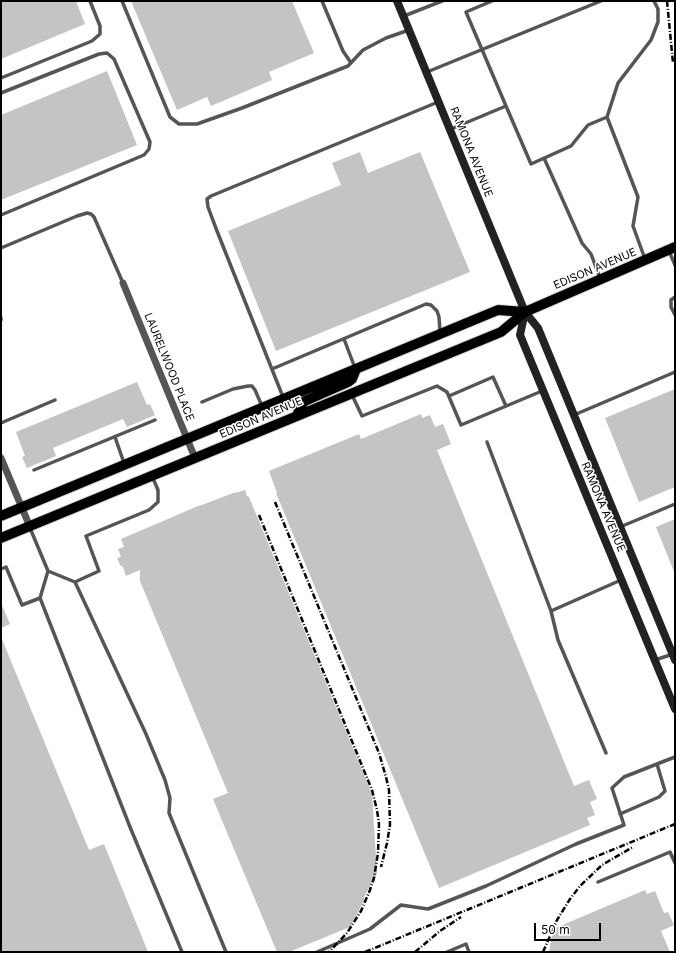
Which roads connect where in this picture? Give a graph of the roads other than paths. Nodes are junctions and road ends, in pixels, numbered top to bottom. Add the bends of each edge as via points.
1 (90, 1) edge
2 (122, 1) edge
3 (322, 1) edge
4 (397, 1) edge
5 (442, 1) edge
6 (492, 1) edge
7 (601, 1) edge
8 (654, 1) edge
9 (403, 16) junction
10 (409, 30) junction
11 (481, 50) junction
12 (351, 63) junction
13 (426, 72) junction
14 (1, 78) edge
15 (1, 93) edge
16 (438, 102) junction
17 (506, 106) junction
18 (607, 117) junction
19 (450, 129) junction
20 (544, 158) junction
21 (1, 215) edge
22 (1, 248) edge
23 (672, 249) edge
24 (646, 260) junction
25 (675, 265) edge
26 (600, 280) junction
27 (123, 283) joint
28 (675, 297) edge
29 (525, 312) junction
30 (675, 315) edge
31 (440, 334) junction
32 (344, 339) junction
33 (272, 369) junction
34 (356, 369) junction
35 (675, 372) edge
36 (543, 390) junction
37 (351, 394) junction
38 (449, 396) junction
39 (284, 399) junction
40 (55, 400) dead end
41 (202, 402) dead end
42 (506, 406) junction
43 (263, 407) junction
44 (574, 415) junction
45 (297, 416) junction
46 (155, 420) dead end
47 (1, 423) edge
48 (115, 437) junction
49 (187, 439) junction
50 (487, 442) dead end
51 (1, 458) edge
52 (195, 458) junction
53 (124, 464) junction
54 (34, 470) dead end
55 (152, 476) junction
56 (675, 504) edge
57 (22, 507) junction
58 (1, 516) edge
59 (30, 527) junction
60 (620, 527) junction
61 (1, 538) edge
62 (1, 569) edge
63 (48, 571) junction
64 (622, 580) junction
65 (75, 582) junction
66 (40, 598) junction
67 (551, 611) junction
68 (674, 656) edge
69 (655, 660) junction
70 (675, 709) edge
71 (606, 753) dead end
72 (675, 757) edge
73 (657, 764) junction
74 (620, 814) junction
75 (675, 850) edge
76 (670, 852) junction
77 (675, 863) edge
78 (598, 882) dead end
79 (182, 952) edge
80 (226, 952) edge
81 (317, 952) edge
82 (447, 952) edge
83 (469, 952) edge

1 - 14 lane via 100,26 100,34 92,41
2 - 12 lane via 170,117 179,124 197,124
3 - 12 lane via 343,51
4 - 9 main road, RAMONA AVENUE
5 - 9 lane
6 - 11 lane via 466,12
7 - 11 lane
8 - 18 lane via 658,8 658,22 651,40 618,83
9 - 10 main road, RAMONA AVENUE
10 - 12 lane via 363,50
10 - 13 main road, RAMONA AVENUE
11 - 13 lane
11 - 17 lane
13 - 16 main road, RAMONA AVENUE
15 - 21 lane via 107,53 114,59 150,142 149,149 144,155
16 - 19 main road, RAMONA AVENUE
16 - 33 lane via 207,199 217,231
17 - 19 lane
17 - 20 lane via 531,164
18 - 20 lane via 588,124 571,146
18 - 24 lane via 638,197 633,226
19 - 29 main road, RAMONA AVENUE
20 - 26 lane via 582,243 591,254
22 - 27 lane via 77,216 91,214
23 - 24 main road, EDISON AVENUE
23 - 25 lane
24 - 26 main road, EDISON AVENUE
26 - 29 main road, EDISON AVENUE
27 - 49 street, LAURELWOOD PLACE
28 - 30 lane via 671,300 671,307
29 - 31 main road, EDISON AVENUE via 498,310
29 - 36 main road, RAMONA AVENUE via 520,336
29 - 37 main road, EDISON AVENUE via 501,332
29 - 44 main road, RAMONA AVENUE via 538,328
31 - 32 lane via 437,311 426,304
31 - 34 main road, EDISON AVENUE
32 - 33 lane
32 - 34 lane
33 - 39 lane
34 - 39 main road, EDISON AVENUE
34 - 45 main road via 348,382 305,401
35 - 44 lane
36 - 42 lane
36 - 64 main road, RAMONA AVENUE
37 - 38 lane via 362,416 437,386
37 - 45 main road, EDISON AVENUE
38 - 42 lane via 493,378
38 - 42 lane via 461,425
39 - 43 main road, EDISON AVENUE
40 - 47 lane
41 - 43 lane via 233,389 252,386
43 - 49 main road, EDISON AVENUE
44 - 60 main road, RAMONA AVENUE
45 - 52 main road, EDISON AVENUE
46 - 48 lane
48 - 53 lane
48 - 54 lane
49 - 52 street, LAURELWOOD PLACE
49 - 53 main road, EDISON AVENUE
50 - 67 lane
51 - 57 street
52 - 55 main road, EDISON AVENUE
53 - 57 main road, EDISON AVENUE
55 - 59 main road, EDISON AVENUE
55 - 65 lane via 158,490 158,502 149,510 86,536 99,571
56 - 60 lane
57 - 58 main road, EDISON AVENUE
57 - 59 street
59 - 61 main road, EDISON AVENUE
59 - 63 lane
60 - 68 main road, RAMONA AVENUE
62 - 66 lane via 6,567 22,605
63 - 65 lane
63 - 66 lane
64 - 67 lane
64 - 69 main road, RAMONA AVENUE
65 - 80 lane via 162,773 170,798 170,813
66 - 79 lane
67 - 71 lane via 558,640
68 - 69 lane
69 - 70 main road, RAMONA AVENUE
72 - 73 lane
73 - 74 lane via 624,777 612,788
73 - 74 lane via 665,791 659,797
74 - 81 lane via 624,825 428,909 402,905 370,929
75 - 76 lane
76 - 77 lane
76 - 78 lane
82 - 83 lane via 466,944

